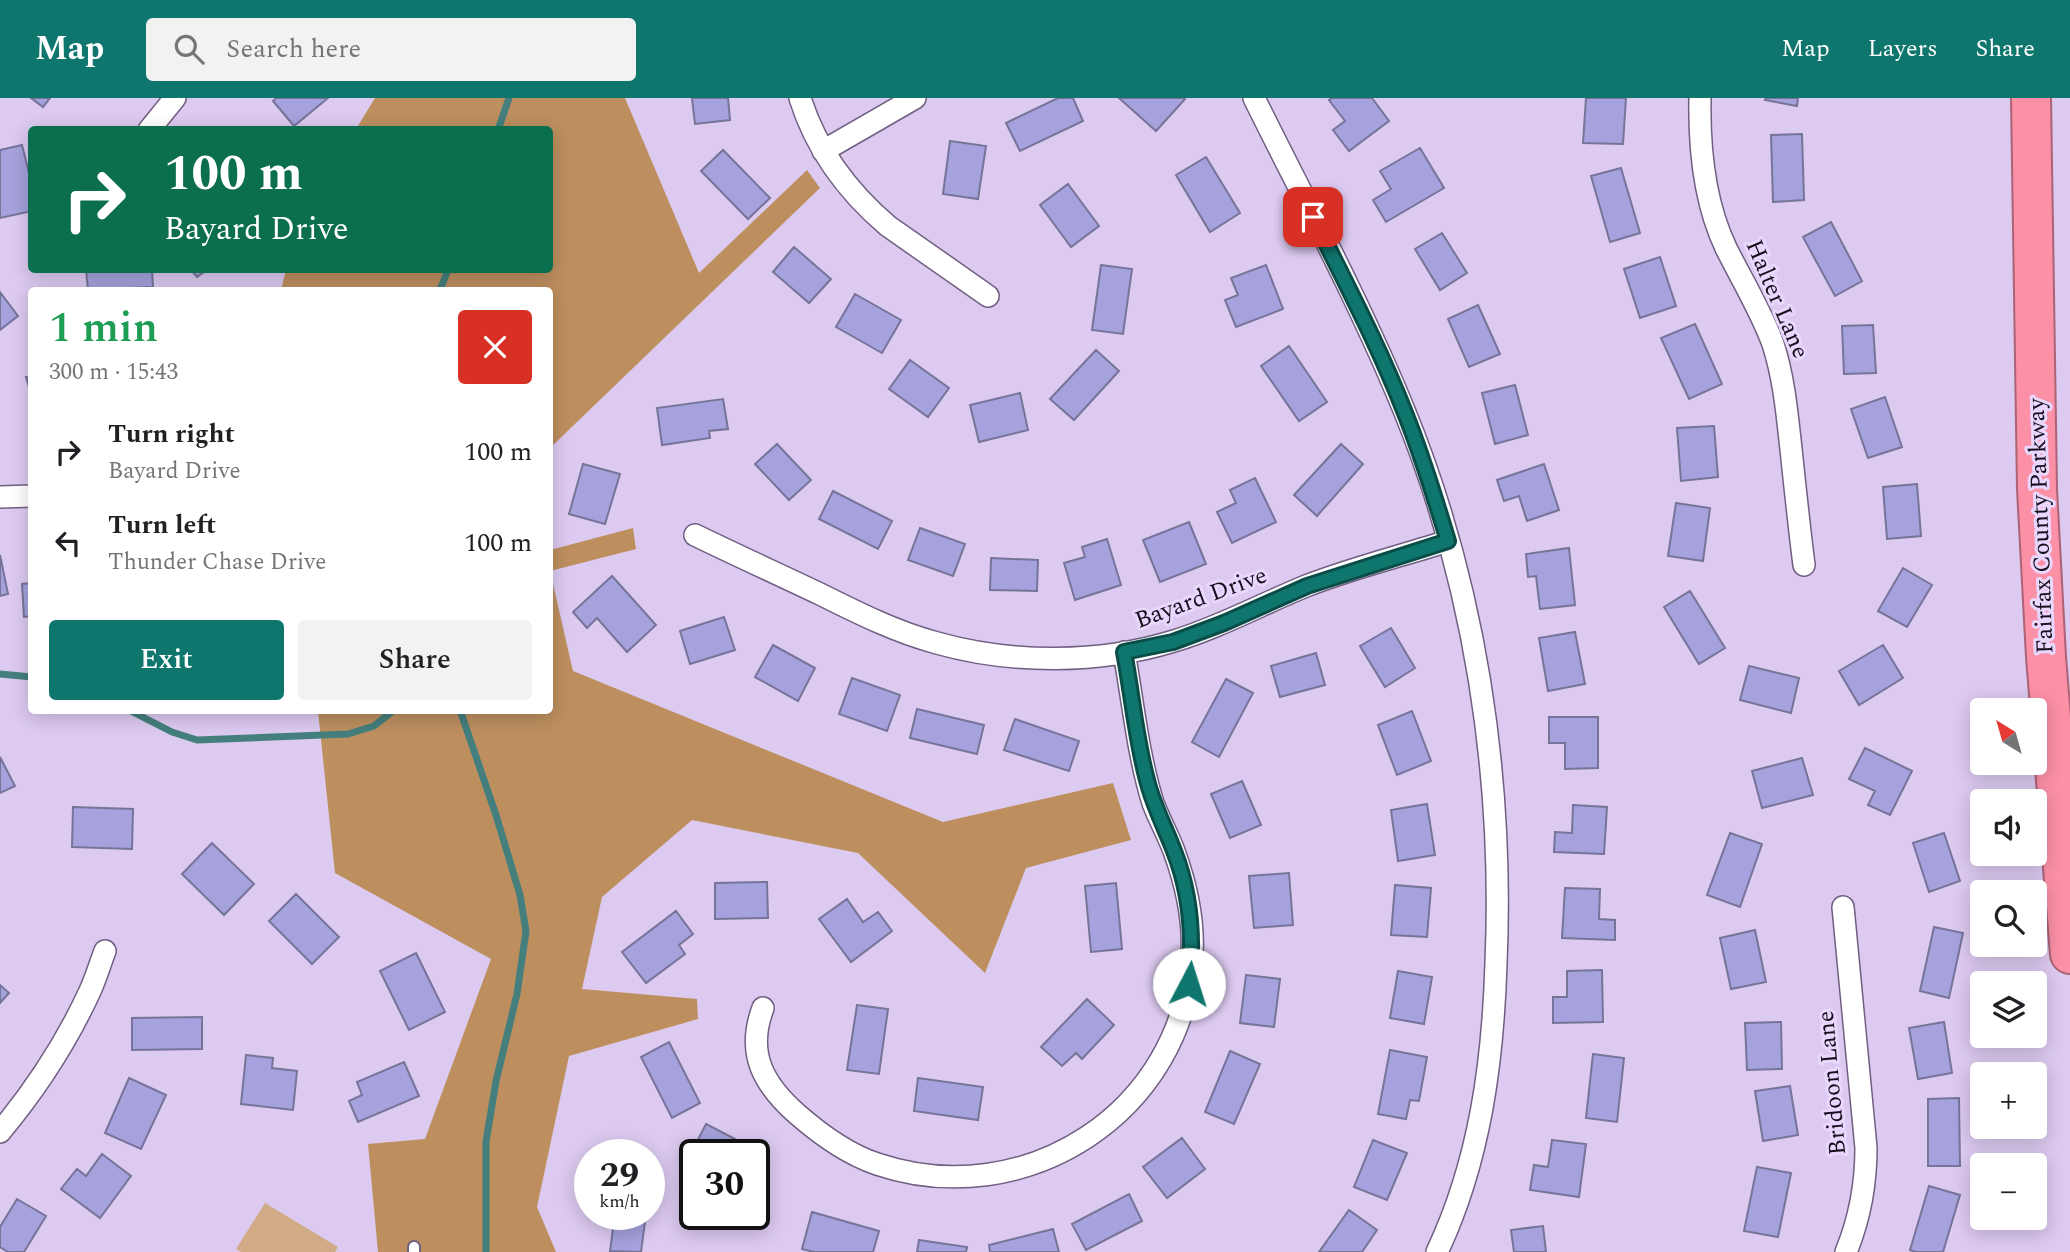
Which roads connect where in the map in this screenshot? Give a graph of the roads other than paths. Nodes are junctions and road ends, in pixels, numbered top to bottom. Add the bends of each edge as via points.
1 (175, 98) edge
2 (800, 98) edge
3 (915, 98) edge
4 (1254, 98) edge
5 (1700, 98) edge
6 (2031, 98) edge
7 (152, 126) edge
8 (823, 150) junction
9 (988, 296) dead end
10 (28, 496) edge
11 (0, 498) edge
12 (695, 535) dead end
13 (1448, 541) junction
14 (1804, 565) dead end
15 (1124, 652) junction
16 (1843, 907) dead end
17 (105, 951) dead end
18 (2070, 954) edge
19 (763, 1008) dead end
20 (0, 1132) edge
21 (1437, 1252) edge
22 (1846, 1252) edge

1 - 7 street
2 - 8 street
3 - 8 street
4 - 13 street via 1405,412
5 - 14 street, Halter Lane via 1704,172 1712,210 1772,343 1784,383
6 - 18 highway, Fairfax County Parkway via 2037,489
8 - 9 street via 873,213
10 - 11 street
12 - 15 street, Bayard Drive via 885,625 937,643 1022,657
13 - 15 street, Bayard Drive via 1307,586 1173,642
13 - 21 street via 1483,707 1494,797 1499,902 1485,1097 1458,1202
15 - 19 street via 1146,776 1184,880 1192,953 1189,984 1176,1027 1160,1061 1130,1102 1083,1141 1048,1159 981,1176 913,1174 876,1164 841,1147 790,1108 758,1062 755,1042
16 - 22 street, Bridoon Lane via 1866,1149 1860,1213
17 - 20 street via 54,1058

